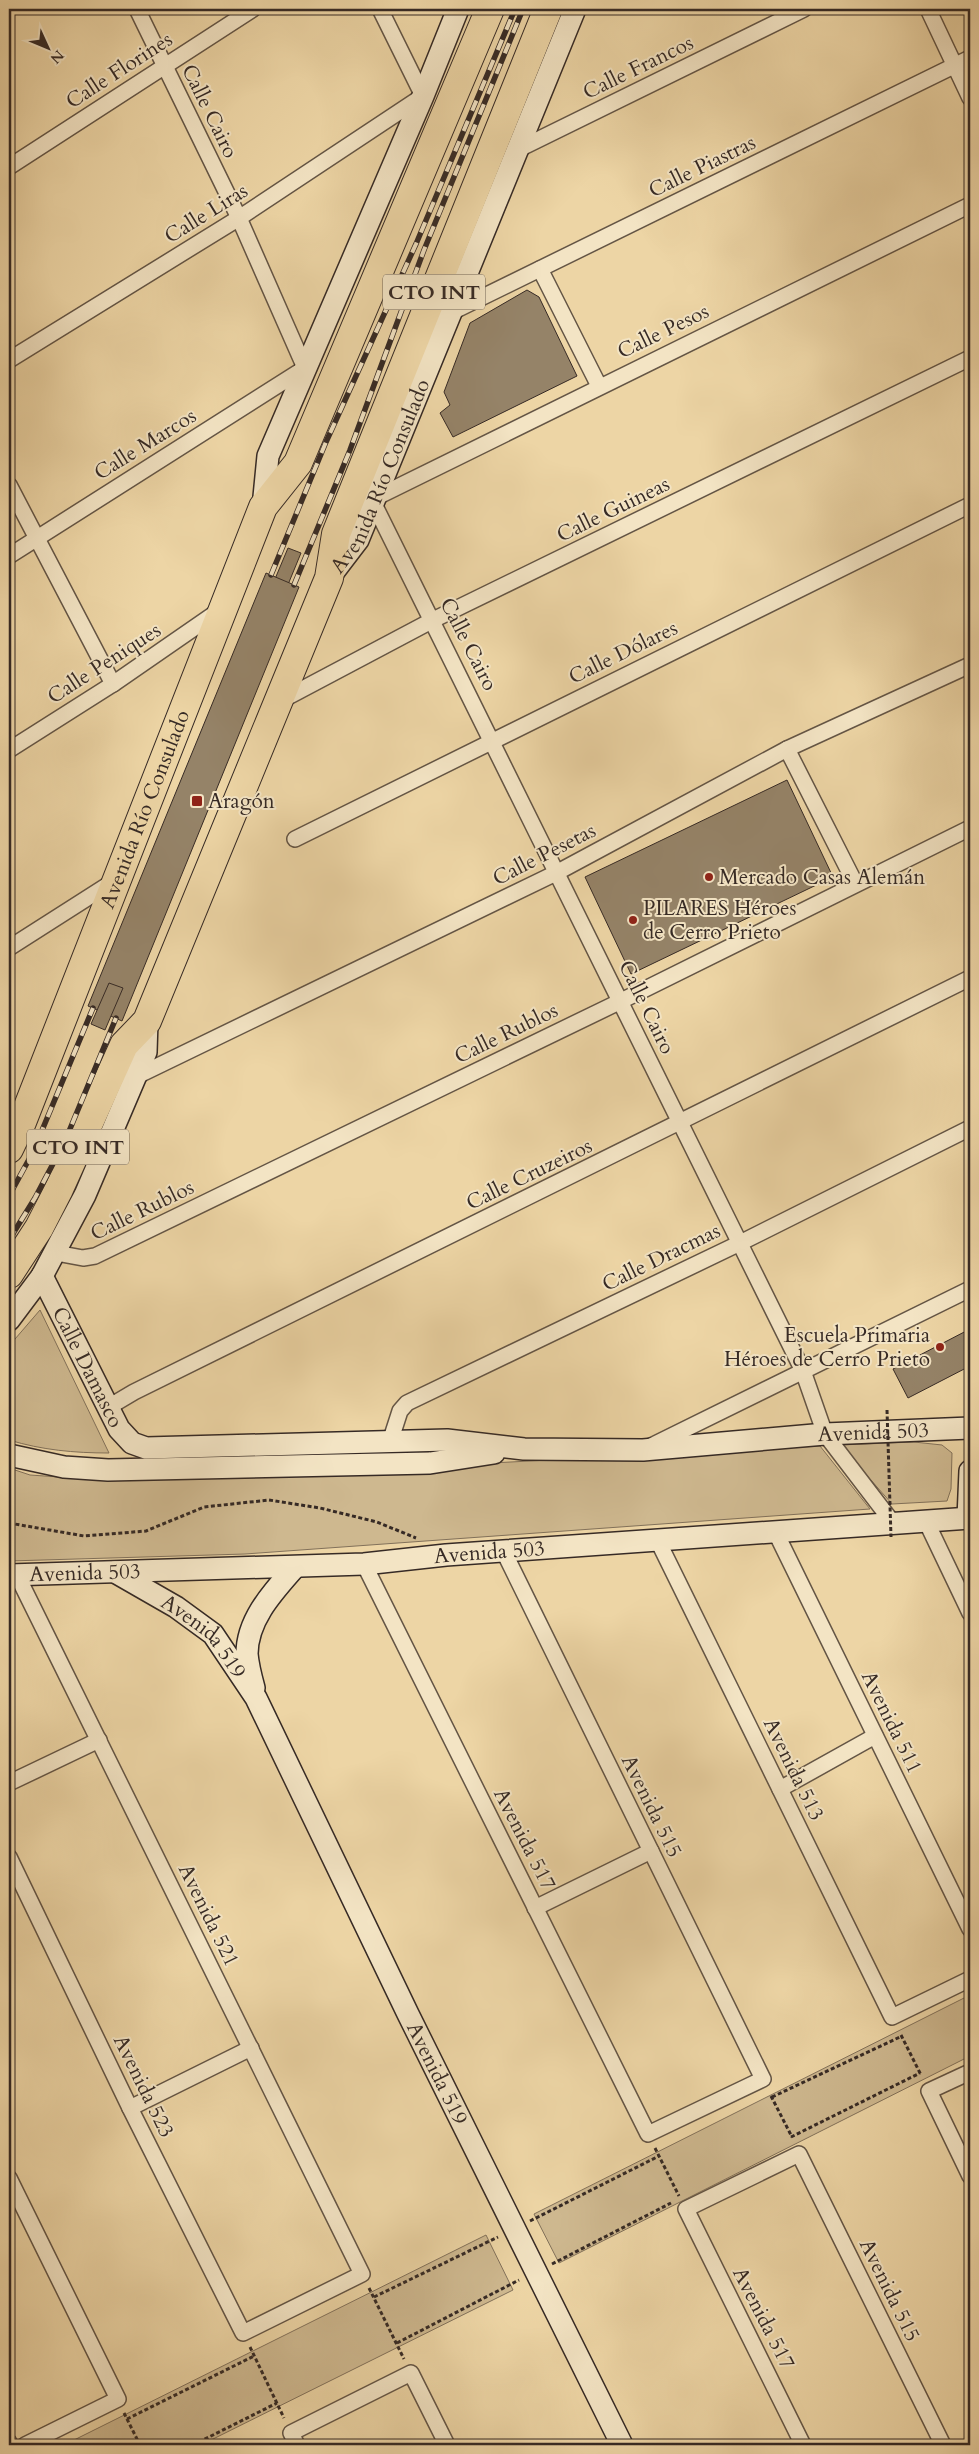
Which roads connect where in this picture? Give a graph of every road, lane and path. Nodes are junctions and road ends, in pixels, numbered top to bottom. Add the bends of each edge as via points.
1 (137, 9) edge
2 (253, 9) edge
3 (380, 9) edge
4 (458, 9) edge
5 (490, 9) edge
6 (548, 9) edge
7 (575, 9) edge
8 (804, 9) edge
9 (928, 9) edge
10 (970, 58) edge
11 (164, 65) junction
12 (955, 65) junction
13 (423, 96) junction
14 (970, 98) edge
15 (517, 150) junction
16 (9, 167) edge
17 (970, 205) edge
18 (239, 218) junction
19 (540, 269) junction
20 (452, 312) junction
21 (970, 358) edge
22 (9, 360) edge
23 (305, 368) junction
24 (599, 386) junction
25 (9, 485) edge
26 (374, 500) junction
27 (970, 505) edge
28 (263, 507) junction
29 (36, 538) junction
30 (9, 556) edge
31 (329, 578) junction
32 (222, 609) junction
33 (433, 620) junction
34 (970, 665) edge
35 (113, 684) junction
36 (277, 703) junction
37 (493, 740) junction
38 (787, 749) junction
39 (9, 750) edge
40 (970, 828) edge
41 (295, 839) dead end
42 (556, 873) junction
43 (120, 877) junction
44 (855, 883) junction
45 (9, 948) edge
46 (970, 978) edge
47 (621, 1001) junction
48 (148, 1021) junction
49 (135, 1077) junction
50 (38, 1079) junction
51 (9, 1116) edge
52 (680, 1123) junction
53 (970, 1128) edge
54 (9, 1149) edge
55 (740, 1243) junction
56 (56, 1254) junction
57 (9, 1274) edge
58 (42, 1276) junction
59 (970, 1289) edge
60 (9, 1320) edge
61 (803, 1371) junction
62 (107, 1408) junction
63 (888, 1410) dead end
64 (970, 1428) edge
65 (824, 1434) junction
66 (390, 1442) junction
67 (146, 1448) joint
68 (524, 1448) junction
69 (642, 1450) junction
70 (9, 1455) edge
71 (970, 1471) edge
72 (969, 1518) edge
73 (926, 1521) junction
74 (9, 1523) edge
75 (892, 1530) junction
76 (776, 1533) junction
77 (417, 1538) dead end
78 (658, 1541) junction
79 (504, 1552) junction
80 (364, 1564) junction
81 (295, 1567) junction
82 (115, 1572) junction
83 (13, 1575) edge
84 (970, 1613) edge
85 (256, 1698) junction
86 (875, 1736) junction
87 (99, 1740) junction
88 (9, 1783) edge
89 (780, 1789) junction
90 (651, 1851) junction
91 (9, 1856) edge
92 (535, 1908) junction
93 (970, 1929) edge
94 (970, 1979) edge
95 (892, 2017) junction
96 (902, 2036) junction
97 (251, 2048) junction
98 (970, 2072) edge
99 (920, 2073) junction
100 (763, 2079) junction
101 (928, 2091) junction
102 (772, 2097) junction
103 (130, 2108) junction
104 (648, 2134) junction
105 (791, 2137) junction
106 (799, 2154) junction
107 (970, 2176) edge
108 (9, 2178) edge
109 (686, 2210) junction
110 (362, 2274) junction
111 (243, 2333) junction
112 (254, 2356) junction
113 (411, 2373) junction
114 (118, 2399) junction
115 (277, 2403) junction
116 (127, 2420) junction
117 (294, 2439) edge
118 (25, 2445) edge
119 (140, 2445) edge
120 (193, 2445) edge
121 (447, 2445) edge
122 (622, 2445) edge
123 (804, 2445) edge
124 (943, 2445) edge

1 - 11 street, Calle Cairo
2 - 11 street, Calle Florines
3 - 13 street
4 - 13 street, Avenida Río Consulado / CTO INT
5 - 28 highway, CTO INT via 298,463
6 - 31 highway, CTO INT via 336,534
7 - 15 street, Avenida Río Consulado / CTO INT
8 - 15 street, Calle Francos
9 - 12 street
10 - 12 street, Calle Piastras
11 - 16 street, Calle Florines
11 - 18 street, Calle Cairo
12 - 14 street
12 - 19 street, Calle Piastras
13 - 18 street, Calle Liras
13 - 23 street, Avenida Río Consulado / CTO INT
15 - 20 street, Avenida Río Consulado / CTO INT
17 - 24 street, Calle Pesos
18 - 22 street, Calle Liras
18 - 23 street, Calle Cairo
19 - 20 street, Calle Piastras
19 - 24 street
20 - 26 street, Avenida Río Consulado / CTO INT
21 - 33 street, Calle Guineas
23 - 28 street, Avenida Río Consulado / CTO INT via 268,456
23 - 29 street, Calle Marcos
24 - 26 street, Calle Pesos
25 - 29 street
26 - 31 street, Avenida Río Consulado / CTO INT via 358,540
26 - 33 street, Calle Cairo
27 - 37 street, Calle Dólares
28 - 32 highway, Avenida Río Consulado / CTO INT
29 - 30 street, Calle Marcos
29 - 35 street
31 - 36 highway, Avenida Río Consulado / CTO INT
32 - 35 street, Calle Peniques
32 - 43 highway, Avenida Río Consulado / CTO INT
33 - 36 street, Calle Guineas
33 - 37 street, Calle Cairo
34 - 38 street, Calle Pesetas
35 - 39 street, Calle Peniques
36 - 48 highway, Avenida Río Consulado / CTO INT
37 - 41 street, Calle Dólares
37 - 42 street, Calle Cairo
38 - 42 street, Calle Pesetas
38 - 44 street
40 - 44 street, Calle Rublos
42 - 47 street, Calle Cairo
42 - 49 street, Calle Pesetas
43 - 45 street
43 - 50 highway, Avenida Río Consulado / CTO INT
44 - 47 street, Calle Rublos
46 - 52 street, Calle Cruzeiros
47 - 52 street, Calle Cairo
47 - 56 street, Calle Rublos via 89,1259
48 - 49 street, Avenida Río Consulado / CTO INT via 146,1052
48 - 57 highway, CTO INT via 124,1045 59,1189 39,1228
49 - 56 street, Avenida Río Consulado / CTO INT via 85,1196
50 - 51 street, CTO INT
50 - 54 highway, CTO INT
52 - 55 street, Calle Cairo
52 - 62 street, Calle Cruzeiros
53 - 55 street, Calle Dracmas
55 - 61 street, Calle Cairo
55 - 66 street, Calle Dracmas via 407,1403 400,1411
56 - 58 street, Avenida Río Consulado / CTO INT
58 - 60 street, Avenida Río Consulado / CTO INT
58 - 62 street, Calle Damasco
59 - 61 street
61 - 65 street, Calle Cairo
61 - 69 street
62 - 67 street, Calle Damasco via 132,1443
63 - 75 path, bridge
64 - 65 street, Avenida 503
65 - 69 street, Avenida 503
65 - 75 street, Calle Cairo
66 - 67 street, Avenida 503
66 - 68 street, Avenida 503 via 447,1440
68 - 69 street, Avenida 503
68 - 70 street via 430,1463 108,1470 64,1467
71 - 72 street
72 - 73 street, Avenida 503
73 - 75 street, Avenida 503
73 - 84 street
74 - 77 path via 84,1536 146,1531 204,1508 269,1500 377,1522
75 - 76 street, Avenida 503
76 - 78 street, Avenida 503
76 - 86 street, Avenida 511
78 - 79 street, Avenida 503
78 - 89 street, Avenida 513
79 - 80 street, Avenida 503
79 - 90 street, Avenida 515
80 - 81 street, Avenida 503
80 - 92 street, Avenida 517
81 - 82 street, Avenida 503
81 - 85 street, Avenida 519 via 266,1600 249,1636 247,1654
82 - 83 street, Avenida 503
82 - 85 street, Avenida 519 via 176,1607 213,1634
83 - 87 street, Avenida 521
85 - 122 street, Avenida 519 via 408,2014
86 - 89 street
86 - 93 street, Avenida 511
87 - 88 street
87 - 97 street, Avenida 521
89 - 95 street, Avenida 513
90 - 92 street
90 - 100 street, Avenida 515
91 - 103 street, Avenida 523
92 - 104 street, Avenida 517
94 - 95 street
95 - 96 path
96 - 99 path
96 - 102 path
97 - 103 street
97 - 110 street, Avenida 521
98 - 101 street
99 - 101 path
99 - 105 path
100 - 102 path
100 - 104 street
101 - 107 street
102 - 105 path
103 - 111 street, Avenida 523
104 - 109 path
105 - 106 path
106 - 109 street
106 - 124 street, Avenida 515
108 - 114 street
109 - 123 street, Avenida 517
110 - 111 street
110 - 113 path
111 - 112 path
112 - 115 path
112 - 116 path
113 - 117 street
113 - 121 street
114 - 116 path
114 - 118 street
115 - 117 path
115 - 120 path
116 - 119 path

